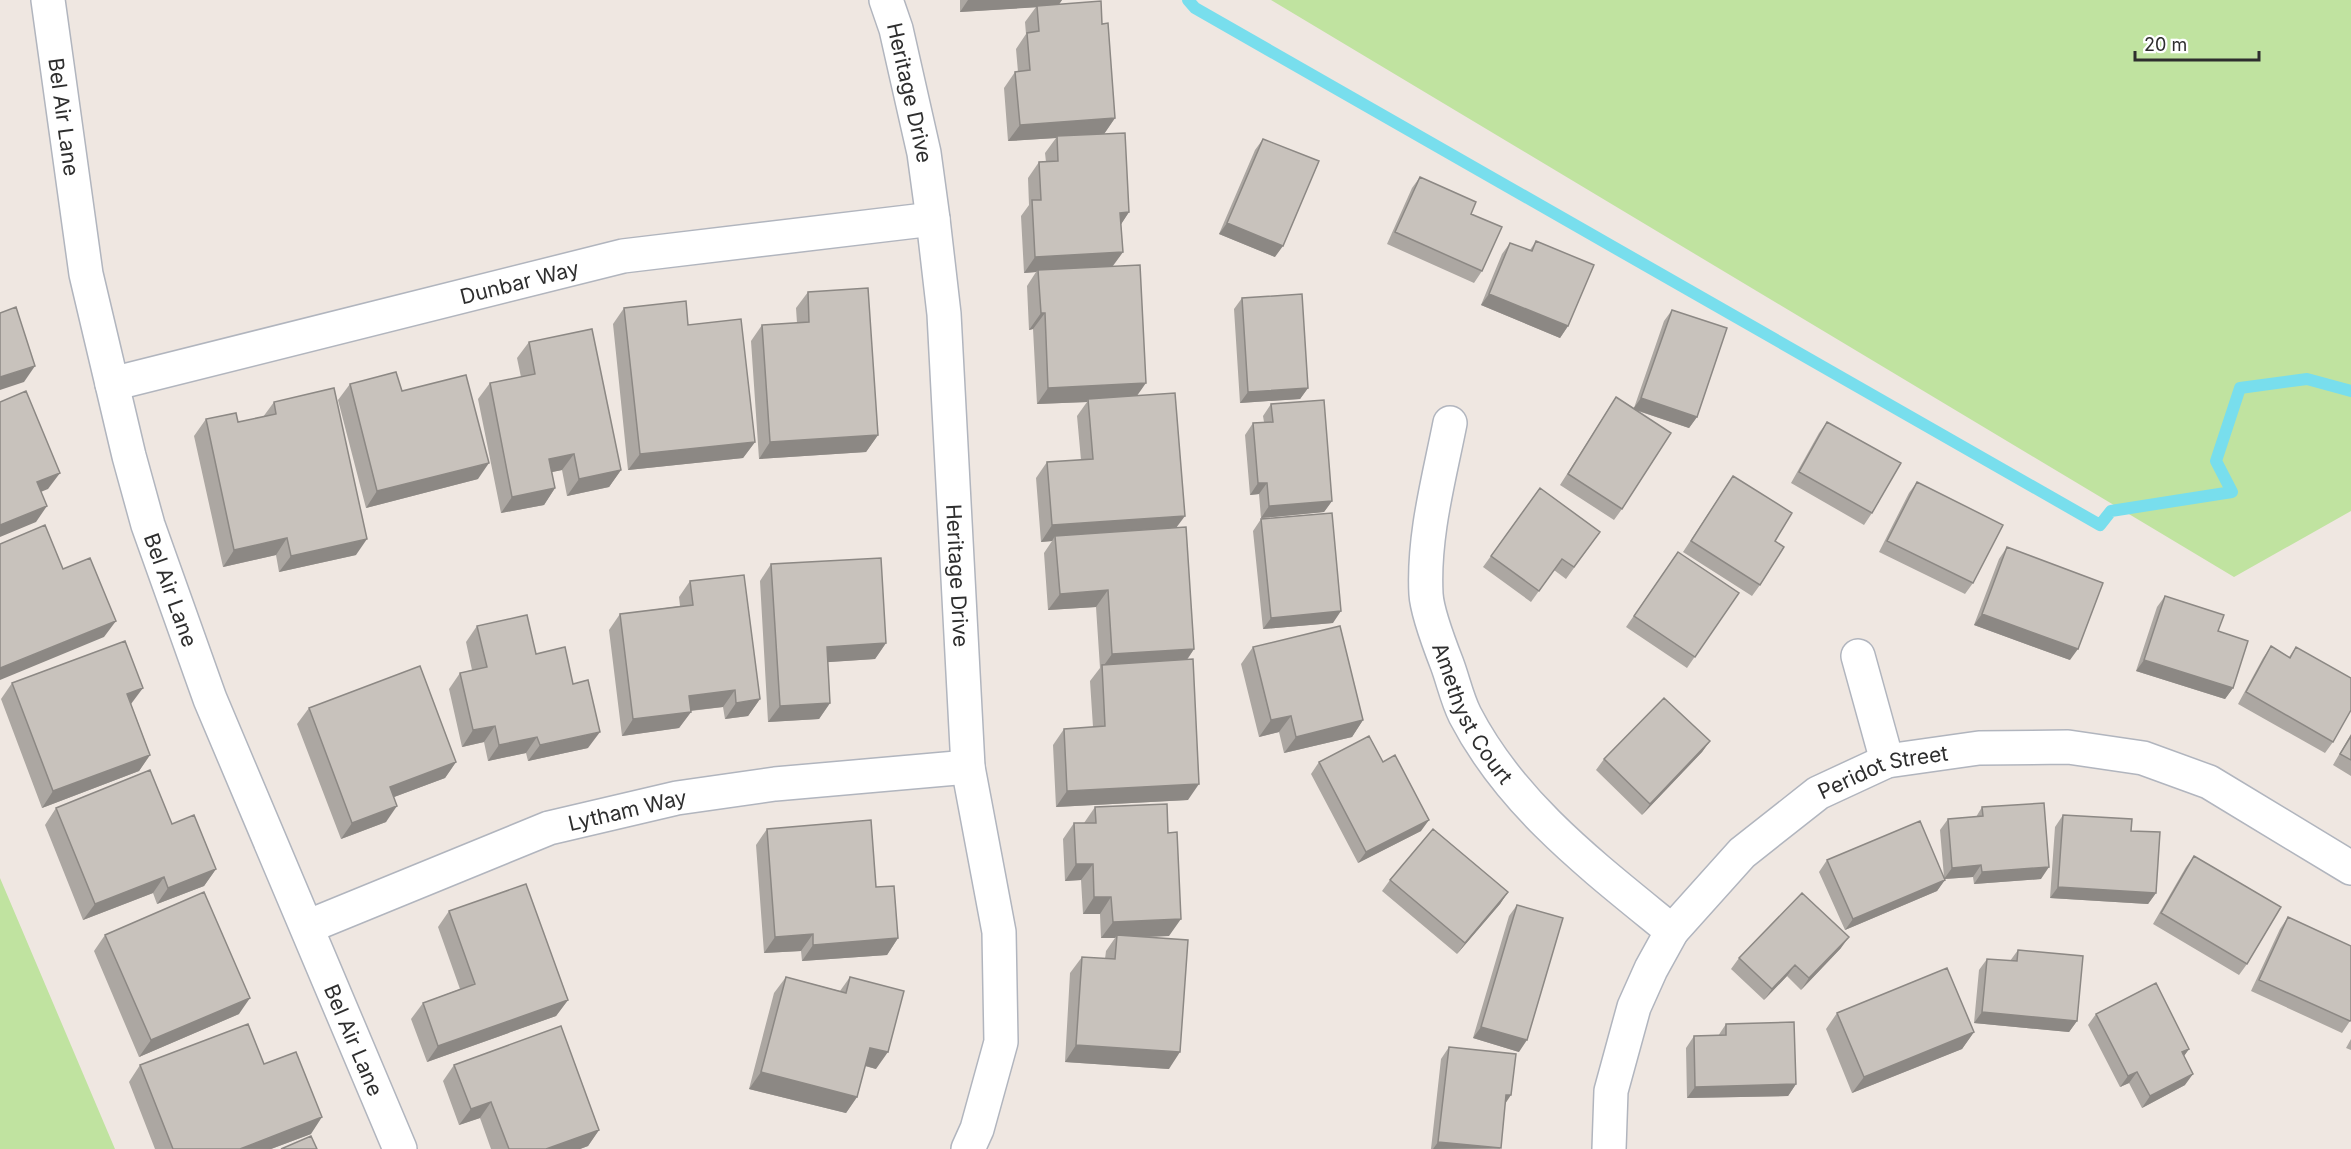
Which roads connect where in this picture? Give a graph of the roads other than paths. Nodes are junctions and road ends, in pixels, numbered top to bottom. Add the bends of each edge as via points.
1 (48, 0) edge
2 (886, 0) edge
3 (933, 219) junction
4 (112, 384) junction
5 (1450, 423) dead end
6 (1858, 656) dead end
7 (1887, 761) junction
8 (968, 767) junction
9 (2351, 868) edge
10 (307, 927) junction
11 (1672, 931) junction
12 (400, 1149) edge
13 (968, 1149) edge
14 (1609, 1149) edge

1 - 4 street, Bel Air Lane via 86,274
2 - 3 street, Heritage Drive via 924,153
3 - 4 street, Dunbar Way via 623,256
3 - 8 street, Heritage Drive via 944,314
4 - 10 street, Bel Air Lane via 148,525 182,624
5 - 11 street, Amethyst Court via 1428,535 1426,596 1465,714 1496,763 1536,812 1580,856
6 - 7 street
7 - 9 street, Peridot Street via 1979,748 2068,747 2143,758 2209,782
7 - 11 street, Peridot Street via 1818,793 1742,853
8 - 10 street, Lytham Way via 687,796 549,828
8 - 13 street, Heritage Drive via 999,932 1001,1042
10 - 12 street, Bel Air Lane
11 - 14 street, Peridot Street via 1634,1007 1611,1091

